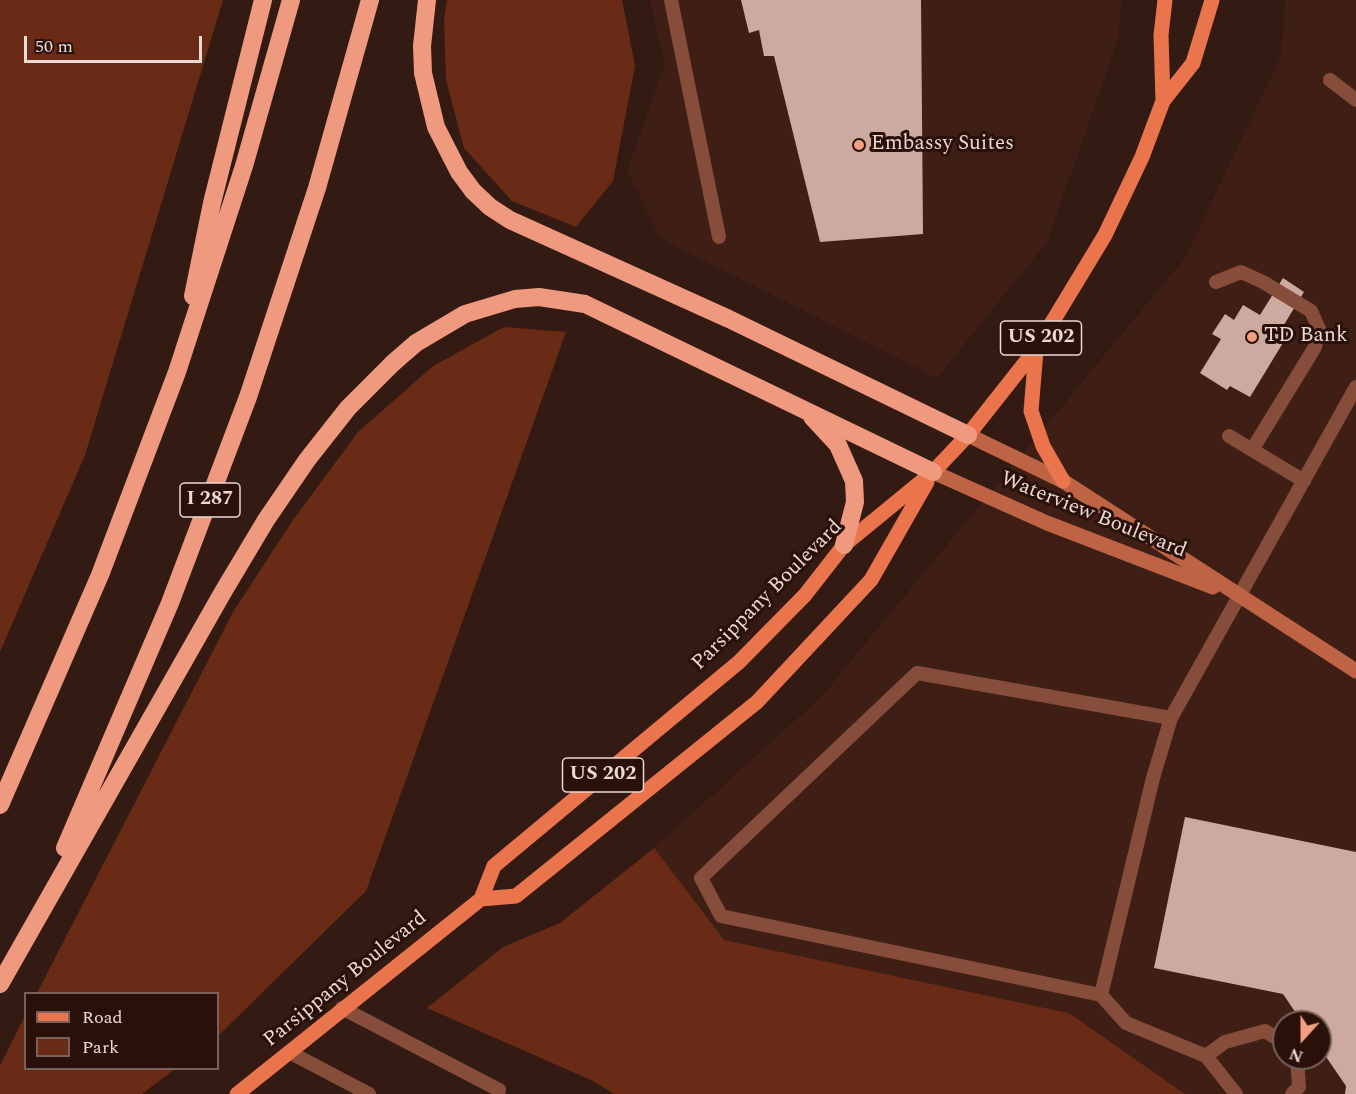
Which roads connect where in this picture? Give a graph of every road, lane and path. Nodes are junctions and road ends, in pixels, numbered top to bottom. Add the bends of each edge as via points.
1 (263, 0) edge
2 (291, 0) edge
3 (370, 0) edge
4 (427, 0) edge
5 (671, 0) edge
6 (1165, 0) edge
7 (1212, 0) edge
8 (1330, 80) dead end
9 (1356, 100) edge
10 (1163, 101) junction
11 (719, 237) dead end
12 (1216, 282) dead end
13 (1036, 349) junction
14 (177, 372) junction
15 (1356, 387) edge
16 (802, 408) junction
17 (968, 435) junction
18 (1229, 436) dead end
19 (1252, 450) junction
20 (933, 472) junction
21 (1304, 481) junction
22 (1063, 482) junction
23 (844, 545) junction
24 (1239, 597) junction
25 (1356, 671) edge
26 (1171, 718) junction
27 (0, 806) edge
28 (481, 899) junction
29 (0, 983) edge
30 (1101, 995) junction
31 (342, 1008) junction
32 (1272, 1035) edge
33 (289, 1052) junction
34 (1206, 1056) junction
35 (1298, 1070) edge
36 (237, 1094) edge
37 (369, 1094) edge
38 (498, 1094) edge
39 (1236, 1094) edge
40 (1292, 1094) edge

1 - 14 highway via 212,203
2 - 14 highway via 244,166
3 - 29 highway, I 287 via 284,293 210,502 85,805
4 - 17 highway via 423,73 436,127 459,172 490,207 510,220 718,314
5 - 11 lane
6 - 10 main road, Parsippany Boulevard / US 202 via 1161,35
7 - 10 main road, Parsippany Boulevard / US 202 via 1193,63
8 - 9 lane
10 - 13 main road, Parsippany Boulevard / US 202 via 1105,235
12 - 19 lane via 1241,272 1311,311 1319,328 1315,347
13 - 17 main road, Parsippany Boulevard / US 202
13 - 22 main road via 1031,411 1043,446
14 - 27 highway via 100,575
15 - 21 lane
16 - 20 highway
16 - 23 highway via 838,445 854,481 855,502
16 - 29 highway via 609,314 563,299 539,297 491,305 465,314 416,343 348,408 266,520
17 - 20 main road, Parsippany Boulevard / US 202
17 - 22 street, Waterview Boulevard
18 - 19 lane
19 - 21 lane
20 - 23 main road, Parsippany Boulevard / US 202
20 - 24 street, Waterview Boulevard via 1047,523
20 - 28 main road, Parsippany Boulevard / US 202 via 871,580 757,702 516,896
21 - 24 lane
22 - 24 street, Waterview Boulevard
23 - 28 main road, Parsippany Boulevard / US 202 via 804,595 739,662 494,866
24 - 25 street, Waterview Boulevard
24 - 26 lane
26 - 30 lane
26 - 30 lane via 917,673 701,878 721,916
28 - 31 main road, Parsippany Boulevard
30 - 34 lane via 1126,1023
31 - 33 main road, Parsippany Boulevard
31 - 38 lane via 499,1090
32 - 34 lane via 1265,1031 1225,1042
33 - 36 main road, Parsippany Boulevard
33 - 37 lane
34 - 39 lane
35 - 40 lane via 1299,1087

